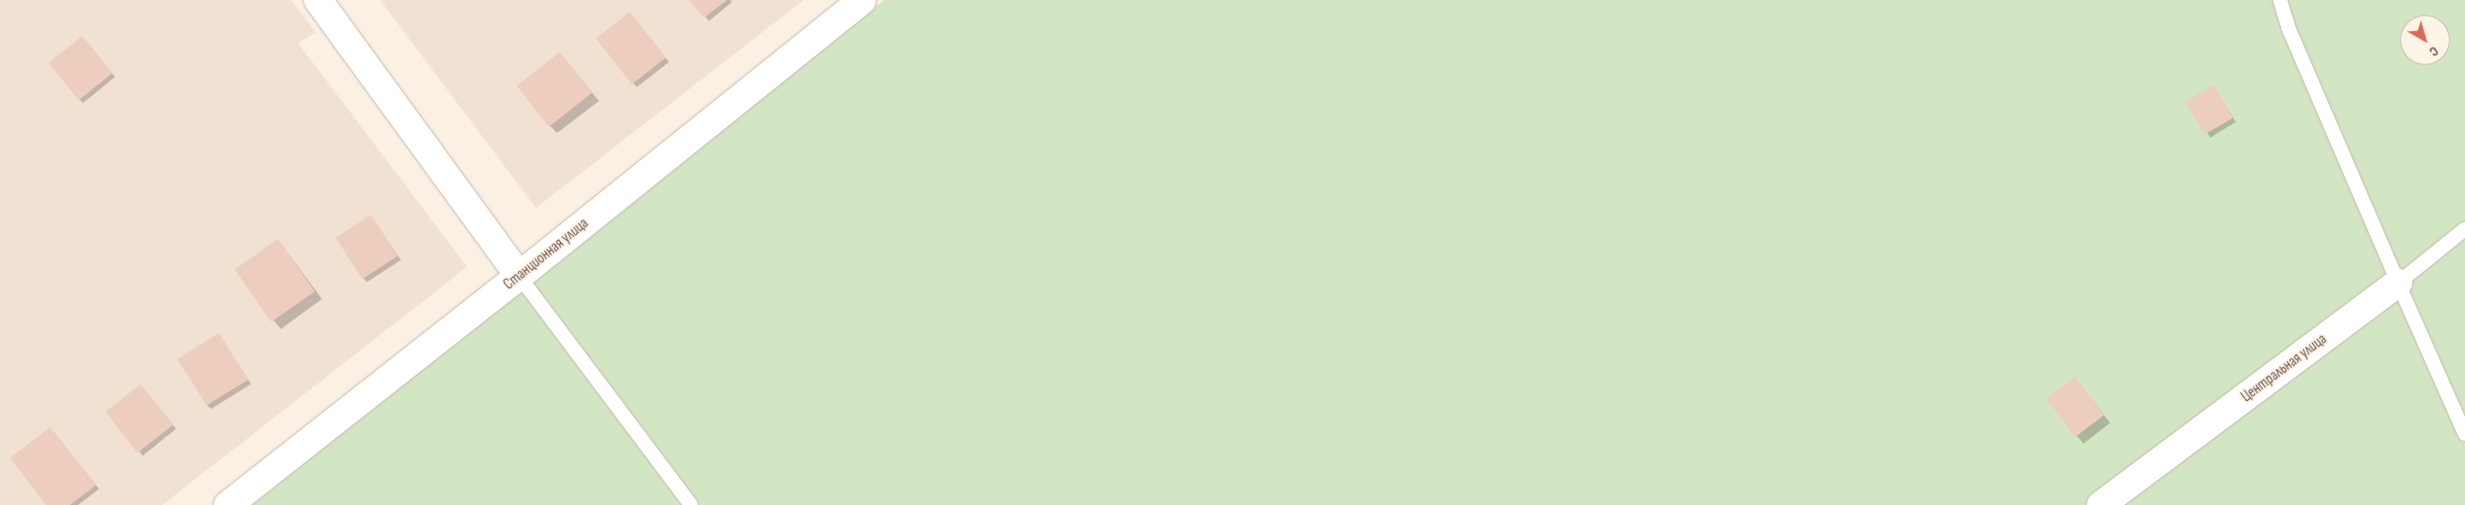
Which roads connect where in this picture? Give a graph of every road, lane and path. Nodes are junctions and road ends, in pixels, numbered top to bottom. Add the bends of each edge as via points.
1 (318, 0) edge
2 (862, 0) edge
3 (2280, 0) edge
4 (2465, 230) edge
5 (519, 276) junction
6 (2398, 283) junction
7 (2465, 434) edge
8 (228, 505) edge
9 (691, 505) edge
10 (2101, 505) edge

1 - 5 street
2 - 5 street, Станционная улица
3 - 6 lane via 2288,27
4 - 6 lane, Центральная улица
5 - 8 street, Станционная улица
5 - 9 lane
6 - 7 lane
6 - 10 street, Центральная улица

